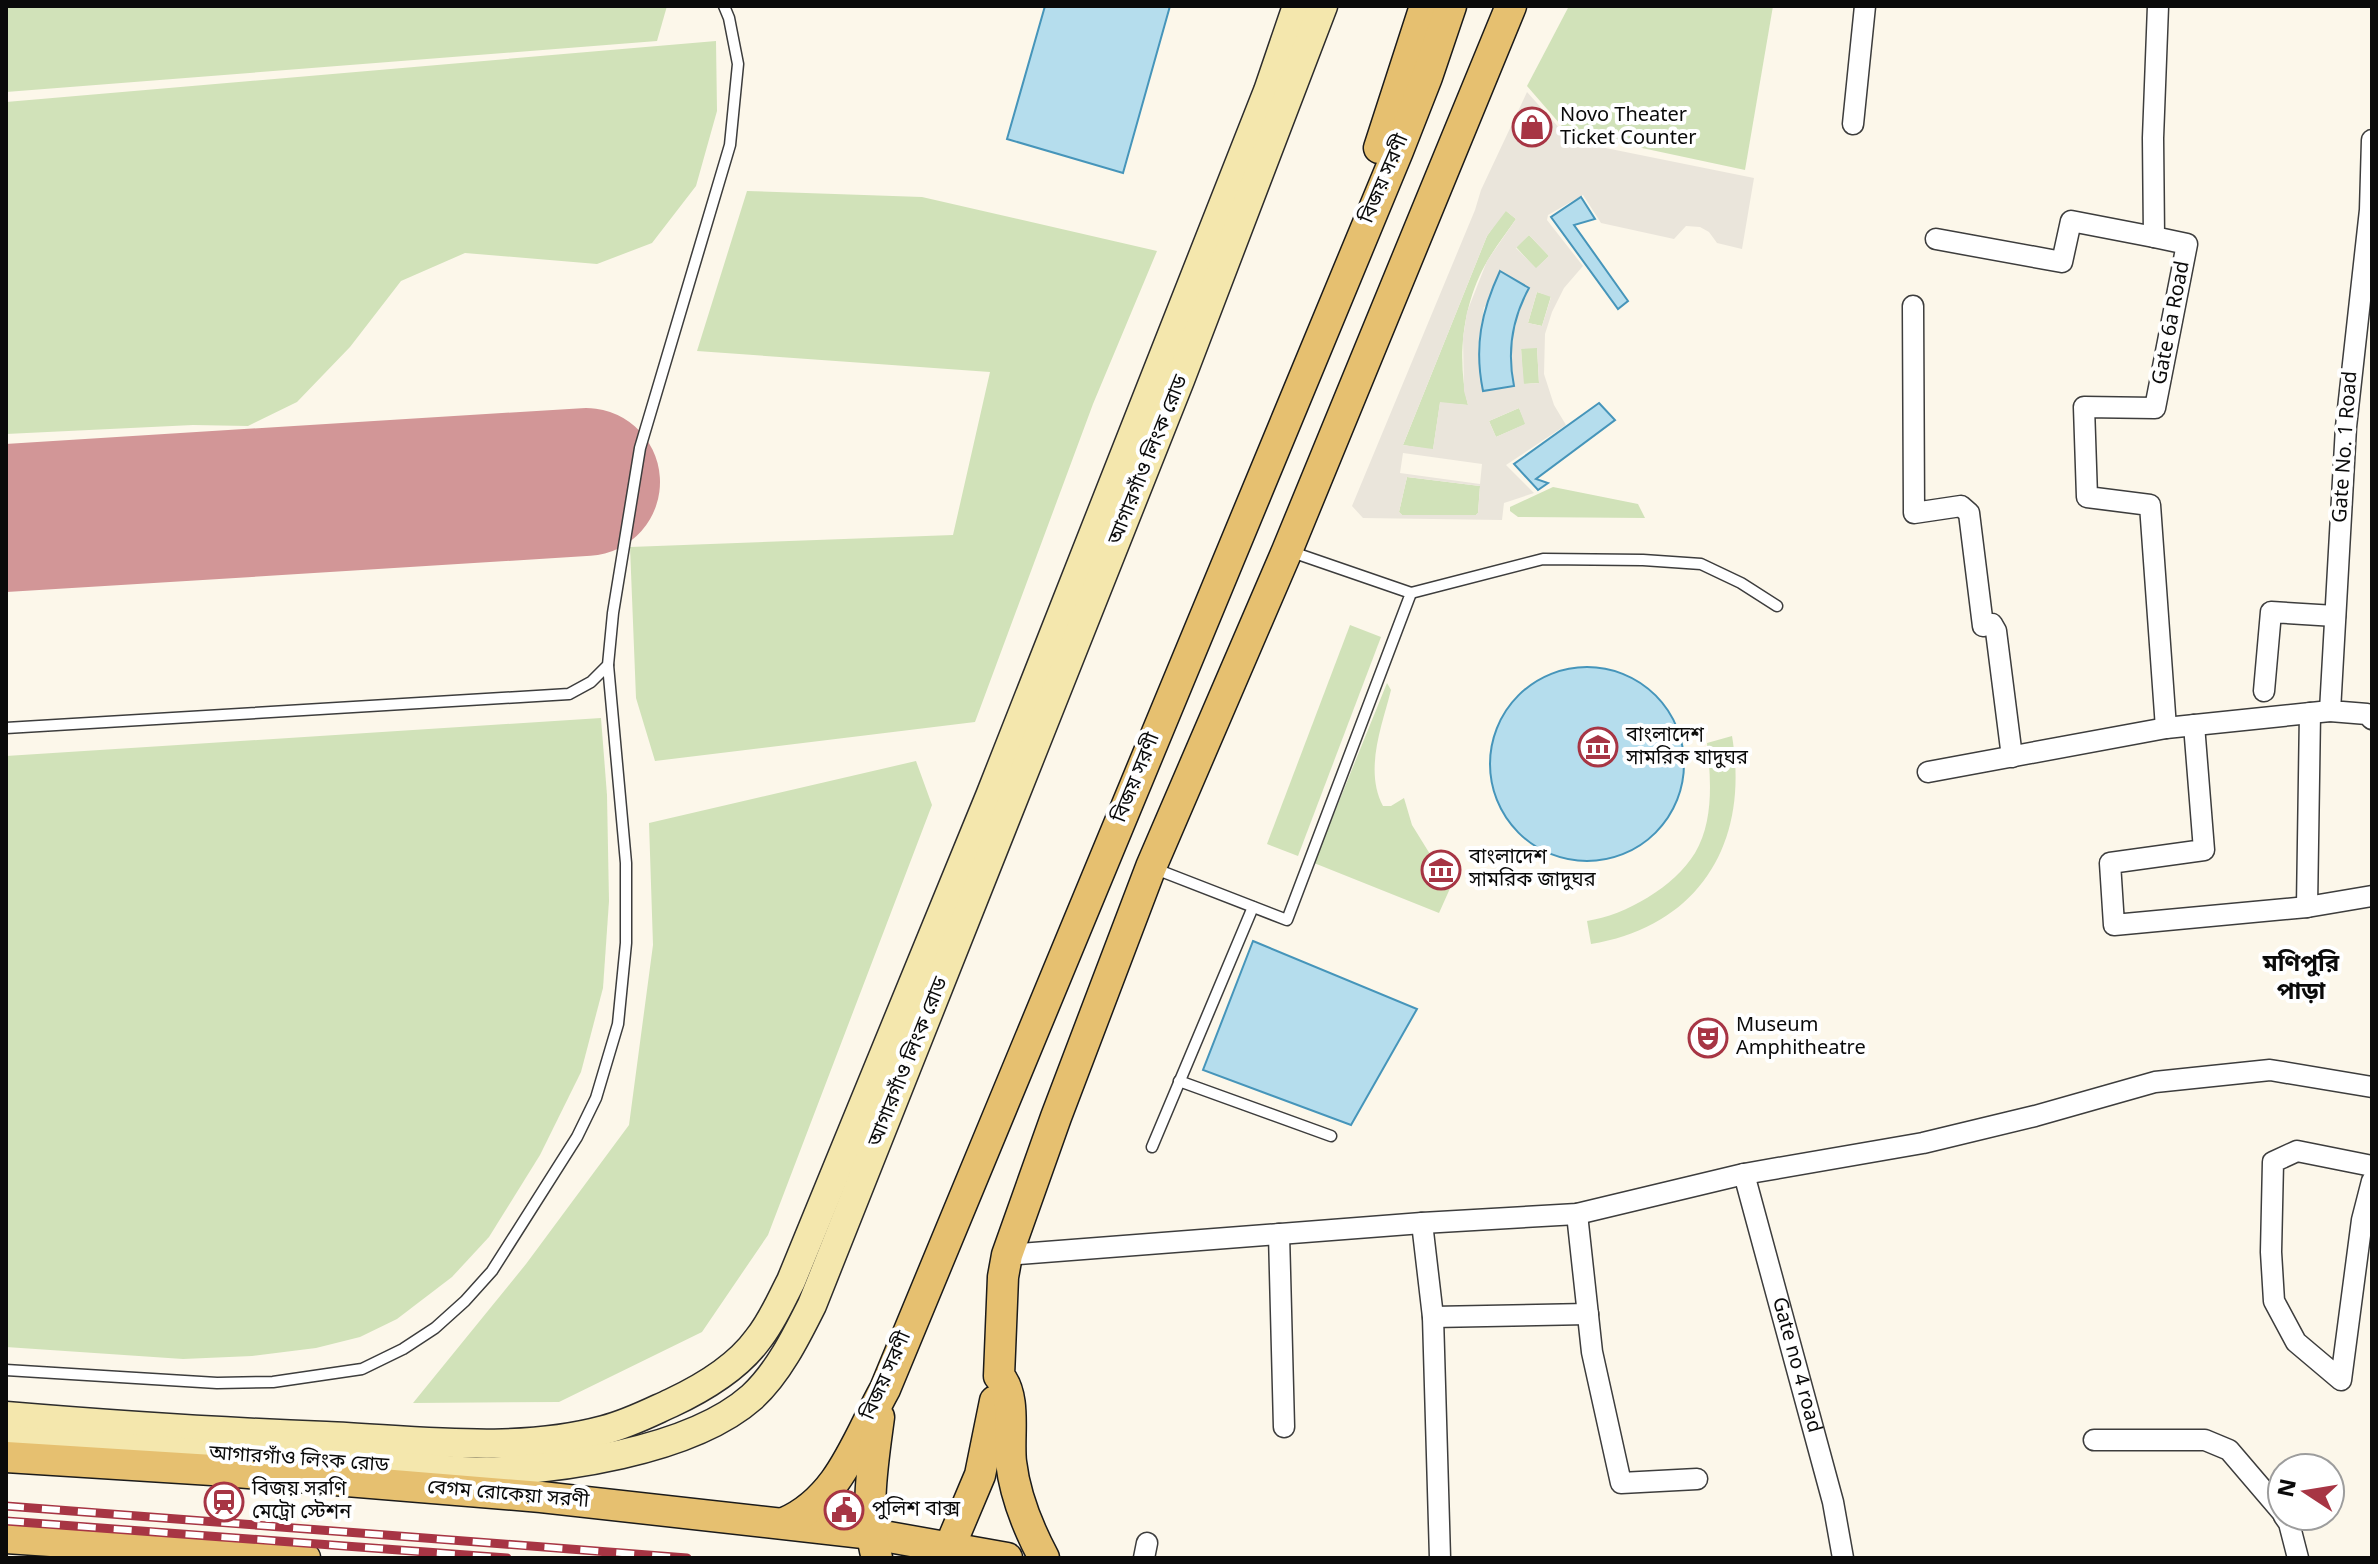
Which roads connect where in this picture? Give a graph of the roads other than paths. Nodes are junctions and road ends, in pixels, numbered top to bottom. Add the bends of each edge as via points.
1 (724, 6) edge
2 (1297, 6) edge
3 (1323, 6) edge
4 (1425, 6) edge
5 (1451, 6) edge
6 (1511, 6) edge
7 (1865, 6) edge
8 (2158, 6) edge
9 (1853, 124) dead end
10 (2372, 140) edge
11 (1380, 190) junction
12 (2154, 237) junction
13 (1936, 239) dead end
14 (1913, 306) dead end
15 (1287, 551) junction
16 (1411, 593) junction
17 (1777, 606) dead end
18 (2335, 616) junction
19 (608, 665) junction
20 (2264, 691) dead end
21 (2320, 712) junction
22 (2372, 719) edge
23 (2194, 725) junction
24 (6, 728) edge
25 (2166, 728) junction
26 (2012, 757) junction
27 (1928, 772) dead end
28 (1151, 867) junction
29 (2372, 896) edge
30 (1253, 907) junction
31 (2307, 907) junction
32 (1179, 1081) junction
33 (2372, 1087) edge
34 (1331, 1136) dead end
35 (1152, 1147) dead end
36 (2372, 1166) edge
37 (1744, 1174) junction
38 (2372, 1181) edge
39 (1577, 1214) junction
40 (1422, 1223) junction
41 (1279, 1234) junction
42 (1007, 1255) junction
43 (1588, 1314) junction
44 (1433, 1317) junction
45 (6, 1370) edge
46 (999, 1376) junction
47 (704, 1386) junction
48 (885, 1389) junction
49 (6, 1416) edge
50 (716, 1420) junction
51 (1284, 1427) dead end
52 (6, 1440) edge
53 (2094, 1440) dead end
54 (6, 1457) edge
55 (1697, 1479) dead end
56 (2266, 1494) edge
57 (784, 1523) junction
58 (2291, 1532) edge
59 (6, 1538) edge
60 (874, 1546) edge
61 (948, 1553) edge
62 (305, 1558) edge
63 (1007, 1558) edge
64 (1044, 1558) edge
65 (1440, 1558) edge
66 (1843, 1558) edge
67 (2298, 1558) edge

1 - 19 lane via 738,64 730,145 640,448
2 - 47 main road, আগারগাঁও লিংক রোড via 990,796 791,1281 758,1340
3 - 50 main road, আগারগাঁও লিংক রোড via 812,1305 762,1386
4 - 11 main road via 1379,147
5 - 11 main road, বিজয় সরণী
6 - 15 main road
7 - 9 street
8 - 12 street, Gate 6a Road
10 - 18 street, Gate No. 1 Road
11 - 48 main road, বিজয় সরণী
12 - 13 street via 2071,221 2062,262
12 - 25 street, Gate 6a Road via 2187,244 2155,408 2084,407 2087,497 2150,505
14 - 26 street via 1914,513 1961,506 1969,513 1983,626 1992,624 1996,631
15 - 16 lane
15 - 28 main road
16 - 17 lane via 1543,559 1643,560 1701,564
16 - 30 lane via 1287,920
18 - 20 street via 2271,612
18 - 21 street, Gate No. 1 Road
19 - 24 lane via 569,694
19 - 45 lane via 626,863 618,1024 596,1098 577,1137 492,1271 435,1328 362,1369 273,1382 217,1383
21 - 22 street via 2367,714
21 - 23 street
21 - 31 street, Gate No. 1 Road
23 - 25 street
23 - 31 street via 2204,850 2110,863 2114,925
25 - 26 street
26 - 27 street
28 - 30 lane
28 - 42 main road
29 - 31 street
30 - 32 lane
32 - 34 lane
32 - 35 lane
33 - 37 street via 2270,1070 2155,1082 1923,1143
36 - 38 street via 2297,1151 2273,1162 2274,1301 2296,1342 2341,1380
37 - 39 street
37 - 66 street, Gate no 4 road via 1833,1502
39 - 40 street
39 - 43 street
40 - 41 street
40 - 44 street
41 - 42 street
41 - 51 street
42 - 46 main road
43 - 44 street
43 - 55 street via 1621,1483
44 - 65 street
46 - 61 main road via 980,1475
46 - 64 main road via 1008,1388 1011,1463 1020,1504
47 - 49 main road, আগারগাঁও লিংক রোড via 603,1431 498,1443 161,1429
47 - 50 main road
48 - 57 main road, বিজয় সরণী via 849,1462 823,1498
48 - 60 main road via 875,1446
50 - 52 main road, আগারগাঁও লিংক রোড via 630,1452 514,1471
53 - 56 street via 2205,1440 2229,1450
54 - 57 main road, বেগম রোকেয়া সরণী via 541,1497
57 - 60 main road, বেগম রোকেয়া সরণী
58 - 67 street
59 - 62 main road
60 - 61 main road, বেগম রোকেয়া সরণী
61 - 63 main road, বেগম রোকেয়া সরণী

